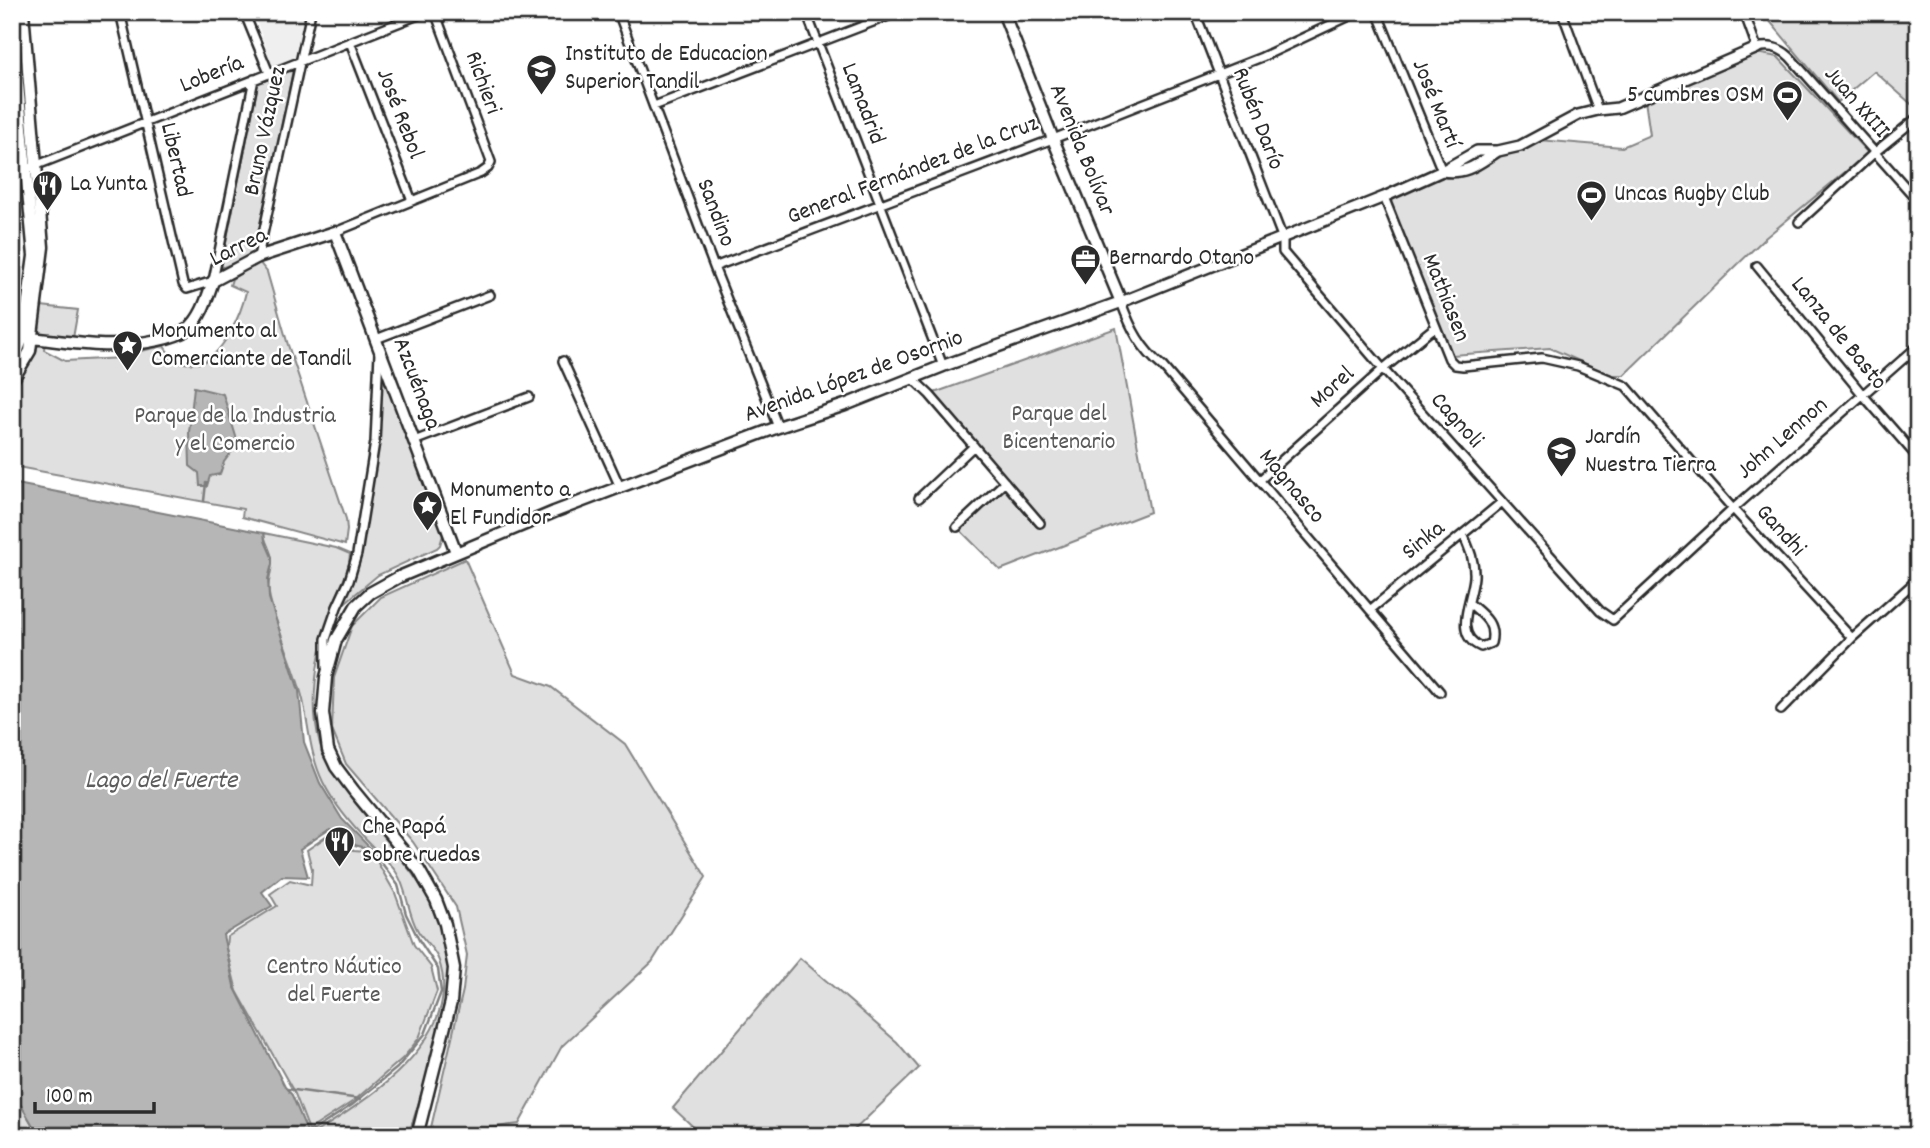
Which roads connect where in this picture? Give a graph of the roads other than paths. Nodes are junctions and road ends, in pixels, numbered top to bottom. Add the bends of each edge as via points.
1 (23, 12) edge
2 (120, 12) edge
3 (244, 12) edge
4 (311, 12) edge
5 (426, 12) edge
6 (435, 12) edge
7 (618, 12) edge
8 (806, 12) edge
9 (899, 12) edge
10 (1003, 12) edge
11 (1195, 12) edge
12 (1358, 12) edge
13 (1377, 12) edge
14 (1562, 12) edge
15 (1744, 12) edge
16 (12, 20) edge
17 (350, 42) junction
18 (818, 44) junction
19 (1757, 48) junction
20 (301, 60) junction
21 (268, 73) junction
22 (1219, 74) junction
23 (254, 79) junction
24 (654, 106) junction
25 (1598, 110) junction
26 (1918, 117) edge
27 (147, 122) junction
28 (1053, 139) junction
29 (1874, 153) junction
30 (32, 168) junction
31 (488, 168) joint
32 (1442, 171) junction
33 (12, 175) edge
34 (1384, 197) junction
35 (412, 201) junction
36 (1918, 201) edge
37 (881, 204) junction
38 (1799, 222) dead end
39 (335, 232) junction
40 (1283, 239) junction
41 (258, 257) junction
42 (1757, 266) dead end
43 (714, 267) junction
44 (213, 281) junction
45 (490, 295) dead end
46 (1121, 302) junction
47 (1434, 327) junction
48 (27, 337) junction
49 (376, 338) junction
50 (1918, 346) edge
51 (380, 349) junction
52 (564, 361) dead end
53 (12, 366) edge
54 (943, 366) junction
55 (1383, 369) junction
56 (912, 378) junction
57 (12, 381) edge
58 (1626, 386) joint
59 (1863, 395) junction
60 (529, 397) dead end
61 (778, 426) junction
62 (414, 441) junction
63 (974, 446) junction
64 (1918, 458) edge
65 (1260, 480) junction
66 (1005, 482) junction
67 (620, 487) junction
68 (919, 498) dead end
69 (1502, 502) junction
70 (1733, 509) junction
71 (1040, 523) dead end
72 (957, 527) dead end
73 (1463, 534) junction
74 (456, 552) junction
75 (1918, 579) edge
76 (1469, 603) junction
77 (1370, 610) junction
78 (1613, 620) joint
79 (1852, 638) junction
80 (326, 675) junction
81 (1440, 692) dead end
82 (1781, 710) dead end
83 (417, 1136) edge

1 - 30 main road
2 - 27 street, Libertad
3 - 21 street
4 - 20 street, Bruno Vázquez
5 - 17 street, Lobería
6 - 31 street, Richieri via 491,162
7 - 24 street, Sandino
8 - 18 street, Lamadrid
9 - 18 street
10 - 28 main road, Avenida Bolívar
11 - 22 street, Rubén Darío
12 - 22 street, General Fernández de la Cruz
13 - 32 street, José Martí
14 - 25 street
15 - 19 street
16 - 30 main road
17 - 20 street, Lobería
17 - 35 street, José Rebol
18 - 24 street
18 - 37 street, Lamadrid
19 - 25 street, Avenida López de Osornio via 1618,108
19 - 29 street, Juan XXIII via 1769,46 1786,53
20 - 21 street, Lobería
20 - 41 street, Bruno Vázquez
21 - 23 street, Lobería
22 - 28 street, General Fernández de la Cruz
22 - 40 street, Rubén Darío
23 - 27 street, Lobería
23 - 44 street, Bruno Vázquez
24 - 43 street, Sandino
25 - 32 street, Avenida López de Osornio via 1568,119 1520,146 1498,151 1471,169
26 - 29 street
27 - 30 street, Lobería
27 - 44 street, Libertad via 183,285 193,289
28 - 37 street, General Fernández de la Cruz
28 - 46 main road, Avenida Bolívar
29 - 36 street, Juan XXIII
29 - 38 street
30 - 33 street, Lobería
30 - 48 main road via 34,256
31 - 35 street, Larrea
32 - 34 street, Avenida López de Osornio
34 - 40 street, Avenida López de Osornio
34 - 47 street, Mathiasen
35 - 39 street, Larrea
37 - 43 street, General Fernández de la Cruz
37 - 54 street, Lamadrid
39 - 41 main road, Larrea
39 - 49 main road, Azcuénaga
40 - 46 street, Avenida López de Osornio
40 - 55 street, Cagnoli via 1283,252
41 - 44 main road, Larrea
42 - 59 street, Lanza de Basto
43 - 61 street, Sandino
44 - 48 main road, Larrea via 195,322 171,337 117,347
45 - 49 street
46 - 54 main road, Avenida López de Osornio
46 - 65 street, Magnasco via 1130,328 1145,350
47 - 55 street, Morel
47 - 58 street, Mathiasen via 1455,365 1542,358 1578,366
48 - 53 main road
48 - 57 main road via 30,351
49 - 51 main road, Azcuénaga
50 - 59 street, John Lennon
51 - 62 main road, Azcuénaga
51 - 80 street via 375,442 357,554 327,639
52 - 67 street
54 - 56 main road, Avenida López de Osornio
55 - 65 street, Morel
55 - 69 street, Cagnoli
56 - 61 main road, Avenida López de Osornio
56 - 63 street
58 - 70 street, Gandhi
59 - 64 street, Lanza de Basto
59 - 70 street, John Lennon
60 - 62 street
61 - 67 main road, Avenida López de Osornio
62 - 74 main road, Azcuénaga
63 - 66 street
63 - 68 street
65 - 77 street, Magnasco
66 - 71 street
66 - 72 street
67 - 74 main road, Avenida López de Osornio
69 - 73 street, Sinka
69 - 78 street, Cagnoli
70 - 78 street, John Lennon
70 - 79 street, Gandhi
73 - 76 street via 1474,562
73 - 77 street, Sinka
74 - 80 main road, Avenida López de Osornio via 362,599 341,629
75 - 79 street
76 - 76 street via 1465,633 1471,643 1481,647 1491,643 1491,624
77 - 81 street, Magnasco
79 - 82 street
80 - 83 main road, Avenida López de Osornio via 323,713 328,750 354,791 419,870 445,923 454,968 451,1002

